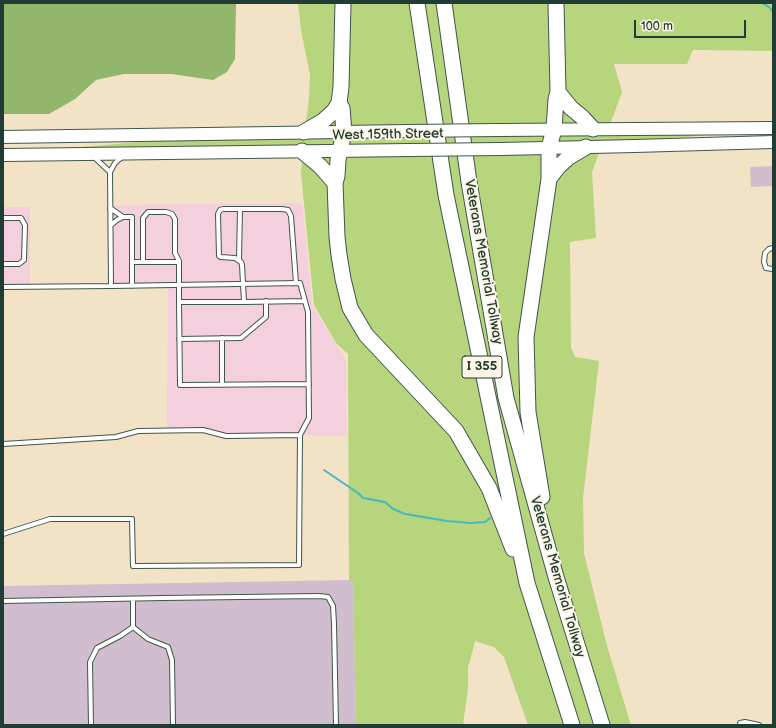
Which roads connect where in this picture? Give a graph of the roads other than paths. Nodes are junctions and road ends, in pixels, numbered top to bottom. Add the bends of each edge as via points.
1 (343, 3) edge
2 (417, 3) edge
3 (444, 3) edge
4 (556, 3) edge
5 (558, 92) junction
6 (339, 103) junction
7 (773, 128) edge
8 (554, 129) junction
9 (593, 129) junction
10 (304, 132) junction
11 (344, 132) junction
12 (3, 137) edge
13 (773, 142) edge
14 (586, 147) junction
15 (549, 148) junction
16 (340, 150) junction
17 (302, 151) junction
18 (90, 154) junction
19 (126, 154) junction
20 (3, 155) edge
21 (110, 172) junction
22 (549, 179) junction
23 (335, 184) junction
24 (110, 208) junction
25 (240, 209) junction
26 (123, 217) junction
27 (3, 218) edge
28 (111, 225) junction
29 (773, 248) edge
30 (239, 260) junction
31 (132, 262) junction
32 (143, 262) junction
33 (179, 262) junction
34 (3, 264) edge
35 (773, 269) edge
36 (296, 283) junction
37 (243, 284) junction
38 (179, 285) junction
39 (111, 286) junction
40 (132, 286) junction
41 (3, 287) edge
42 (266, 301) junction
43 (305, 301) junction
44 (179, 302) junction
45 (244, 302) junction
46 (222, 338) junction
47 (179, 339) junction
48 (309, 384) junction
49 (222, 385) junction
50 (300, 435) junction
51 (3, 444) edge
52 (3, 534) edge
53 (556, 576) junction
54 (532, 598) junction
55 (133, 599) junction
56 (3, 602) edge
57 (134, 627) junction
58 (740, 723) dead end
59 (91, 725) edge
60 (173, 725) edge
61 (336, 725) edge
62 (572, 725) edge
63 (602, 725) edge
64 (759, 725) edge

1 - 6 highway
2 - 54 highway, Veterans Memorial Tollway / I 355 via 446,195
3 - 53 highway, Veterans Memorial Tollway / I 355 via 469,182 506,398
4 - 5 highway
5 - 8 highway
5 - 9 highway
6 - 10 highway via 323,121
6 - 11 highway via 342,108
7 - 9 main road, West 159th Street
8 - 9 main road, West 159th Street
8 - 11 main road, West 159th Street, bridge
8 - 15 highway
10 - 11 main road, West 159th Street
10 - 12 main road, West 159th Street
11 - 16 highway
13 - 14 main road, West 159th Street
14 - 15 main road, West 159th Street
14 - 22 highway via 558,166
15 - 16 main road, West 159th Street, bridge
15 - 22 highway
16 - 17 main road, West 159th Street
16 - 23 highway
17 - 19 main road, West 159th Street
17 - 23 highway via 320,166
18 - 19 main road, West 159th Street
18 - 20 main road, West 159th Street
18 - 21 lane
19 - 21 lane via 115,163
21 - 24 lane
22 - 53 highway via 526,337 528,412
23 - 54 highway via 339,255 350,308 366,335 456,431 489,488
24 - 26 lane
24 - 28 lane
25 - 30 lane
25 - 30 lane via 223,208 218,214 219,256
25 - 36 lane via 288,210 291,216
26 - 28 lane
26 - 31 lane via 132,217
27 - 34 lane via 21,218 25,225 24,260 19,264
28 - 39 lane
29 - 35 lane via 766,251 764,256 766,268
30 - 37 lane via 242,265
31 - 32 lane
31 - 40 lane
32 - 33 lane
32 - 33 lane via 142,226 143,218 148,212 172,214 175,219 175,253
33 - 38 lane
36 - 37 lane
36 - 43 lane via 300,283
37 - 38 lane
37 - 45 lane
38 - 40 lane
38 - 44 lane
39 - 40 lane
39 - 41 lane
42 - 43 lane
42 - 45 lane
42 - 46 lane via 266,318 241,338
43 - 48 lane via 308,312
44 - 45 lane
44 - 47 lane
46 - 47 lane
46 - 49 lane
47 - 49 lane via 180,385
48 - 49 lane
48 - 50 lane via 309,418
50 - 51 lane via 226,436 203,430 138,431 116,437
50 - 52 lane via 299,565 134,566 132,519 50,519
53 - 63 highway, Veterans Memorial Tollway / I 355
54 - 62 highway, Veterans Memorial Tollway / I 355
55 - 56 lane
55 - 57 lane
55 - 61 lane via 328,597 333,606
57 - 59 lane via 97,648 90,662
57 - 60 lane via 148,639 168,648 172,660
58 - 64 lane

